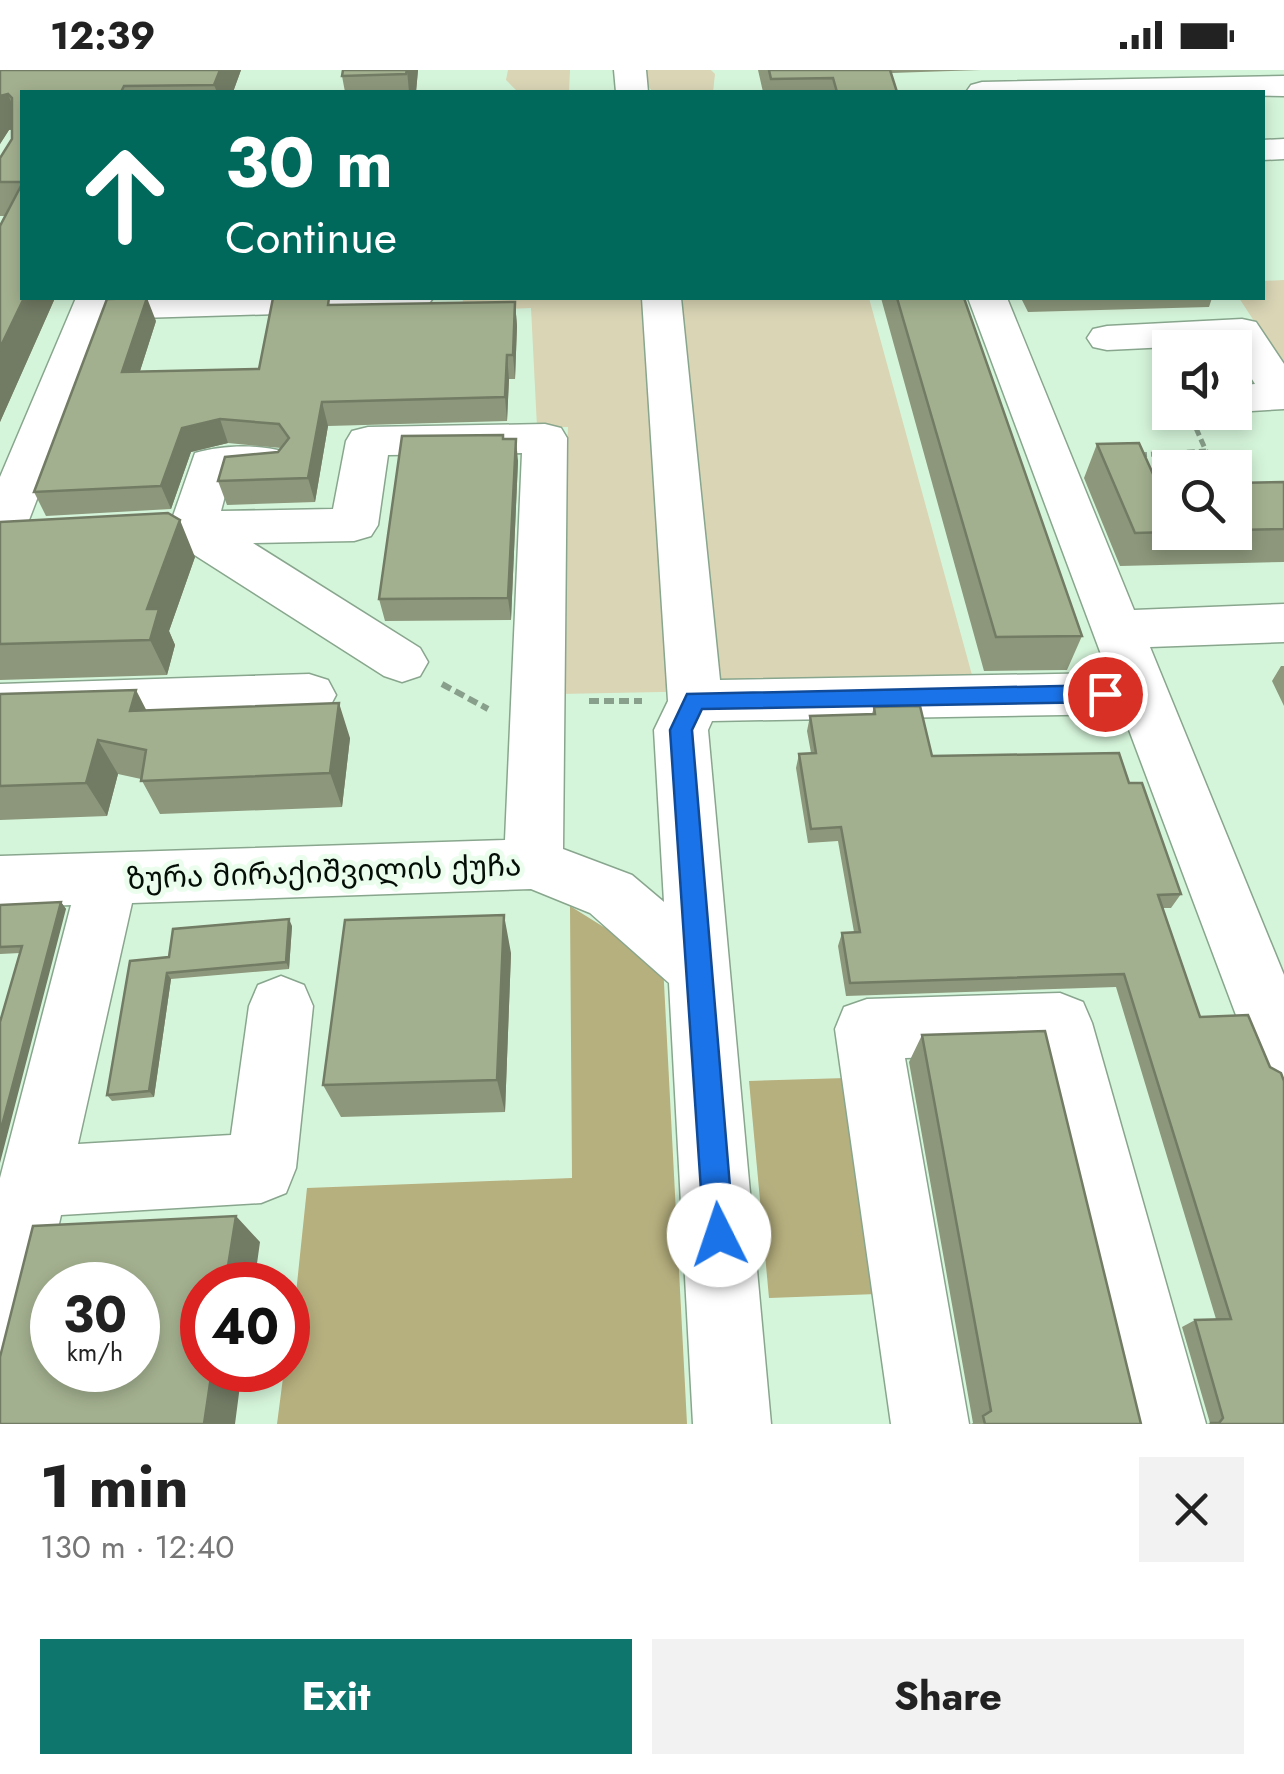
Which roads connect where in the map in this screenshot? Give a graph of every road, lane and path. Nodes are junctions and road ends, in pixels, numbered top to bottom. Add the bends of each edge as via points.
1 (1198, 79) edge
2 (1284, 86) edge
3 (1041, 90) edge
4 (286, 300) edge
5 (661, 300) edge
6 (988, 300) edge
7 (93, 303) edge
8 (1152, 336) edge
9 (1107, 338) dead end
10 (1252, 347) edge
11 (1252, 399) edge
12 (1197, 430) edge
13 (1051, 460) junction
14 (269, 462) edge
15 (193, 528) junction
16 (135, 531) edge
17 (13, 536) edge
18 (1284, 623) edge
19 (1116, 629) junction
20 (402, 662) joint
21 (1142, 693) junction
22 (309, 695) dead end
23 (695, 700) junction
24 (0, 705) edge
25 (537, 718) junction
26 (533, 864) junction
27 (108, 878) junction
28 (0, 882) edge
29 (700, 970) junction
30 (281, 1006) dead end
31 (1284, 1055) edge
32 (34, 1182) junction
33 (0, 1319) edge
34 (732, 1424) edge
35 (930, 1424) edge
36 (1167, 1424) edge

1 - 2 street
1 - 3 street
4 - 7 street
5 - 23 street
6 - 13 street
7 - 17 street
8 - 9 street
10 - 11 street via 1284,396
12 - 13 path via 1206,450
13 - 19 street
14 - 15 street via 211,463
15 - 16 street
15 - 20 street
15 - 25 street via 354,525 368,441 545,438
18 - 19 street
19 - 21 street
20 - 25 path
21 - 23 street
21 - 31 street
22 - 24 street
23 - 25 path
23 - 29 street via 681,730
25 - 26 street
26 - 27 street, ზურა მირაქიშვილის ქუჩა
26 - 29 street, ზურა მირაქიშვილის ქუჩა via 611,894
27 - 28 street, ზურა მირაქიშვილის ქუჩა
27 - 32 street
29 - 34 street
30 - 32 street via 261,1168
32 - 33 street
35 - 36 street via 867,1030 1060,1023

